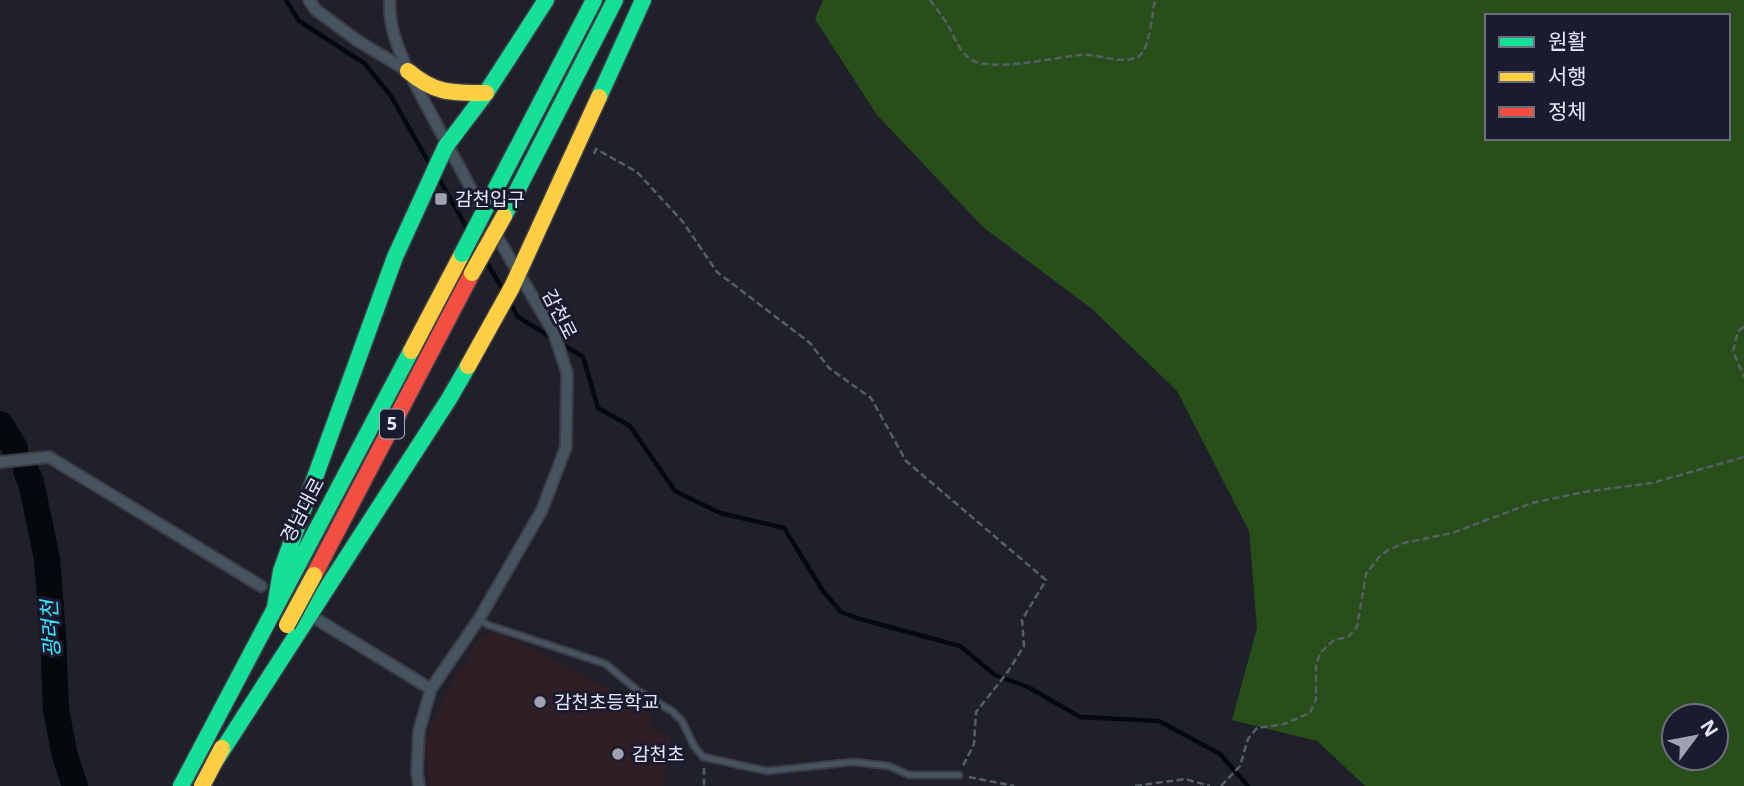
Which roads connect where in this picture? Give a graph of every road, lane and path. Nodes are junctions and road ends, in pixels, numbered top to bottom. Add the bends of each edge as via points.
1 (309, 0) edge
2 (390, 0) edge
3 (546, 0) edge
4 (594, 0) edge
5 (615, 0) edge
6 (643, 0) edge
7 (930, 0) edge
8 (1155, 0) edge
9 (408, 71) junction
10 (485, 93) junction
11 (446, 146) junction
12 (590, 161) dead end
13 (515, 281) junction
14 (1744, 327) edge
15 (1744, 377) edge
16 (1744, 457) edge
17 (0, 461) edge
18 (261, 586) dead end
19 (275, 607) junction
20 (478, 619) junction
21 (318, 620) dead end
22 (431, 689) junction
23 (703, 757) junction
24 (216, 760) junction
25 (959, 775) junction
26 (181, 786) edge
27 (202, 786) edge
28 (419, 786) edge
29 (704, 786) edge
30 (1014, 786) edge
31 (1135, 786) edge
32 (1210, 786) edge
33 (1221, 786) edge

1 - 9 street via 358,41
2 - 9 street, 감천로 via 397,46
3 - 10 highway
4 - 19 highway, 경남대로, bridge
5 - 24 highway, 경남대로 / 5, bridge
6 - 13 highway
7 - 8 path via 969,59 997,64 1083,54 1137,57 1147,46
9 - 10 highway via 441,93
9 - 11 street, 감천로
10 - 11 highway
11 - 13 street, 감천로
11 - 19 highway via 390,270 281,571
12 - 25 path via 596,149 637,172 683,222 717,272 810,343 829,368 871,398 906,461 1046,580 1022,620 1024,646 976,712 974,744
13 - 20 street, 감천로 via 554,332 567,373 566,447 542,510
13 - 24 highway via 449,399
14 - 15 path via 1738,331 1733,351
16 - 33 path via 1652,484 1532,503 1452,533 1388,550 1366,574 1357,626 1348,637 1334,640 1321,652 1310,713 1284,724 1257,728 1248,739 1240,766
17 - 18 street via 49,457
19 - 26 highway, 경남대로
20 - 22 street, 감천로
20 - 23 lane via 606,664 682,720
21 - 22 street
22 - 28 street, 감천로 via 419,731
23 - 25 lane via 767,771 853,762 889,766 909,775
23 - 29 path
24 - 27 highway, 경남대로 / 5
25 - 30 path
31 - 32 path via 1185,779

